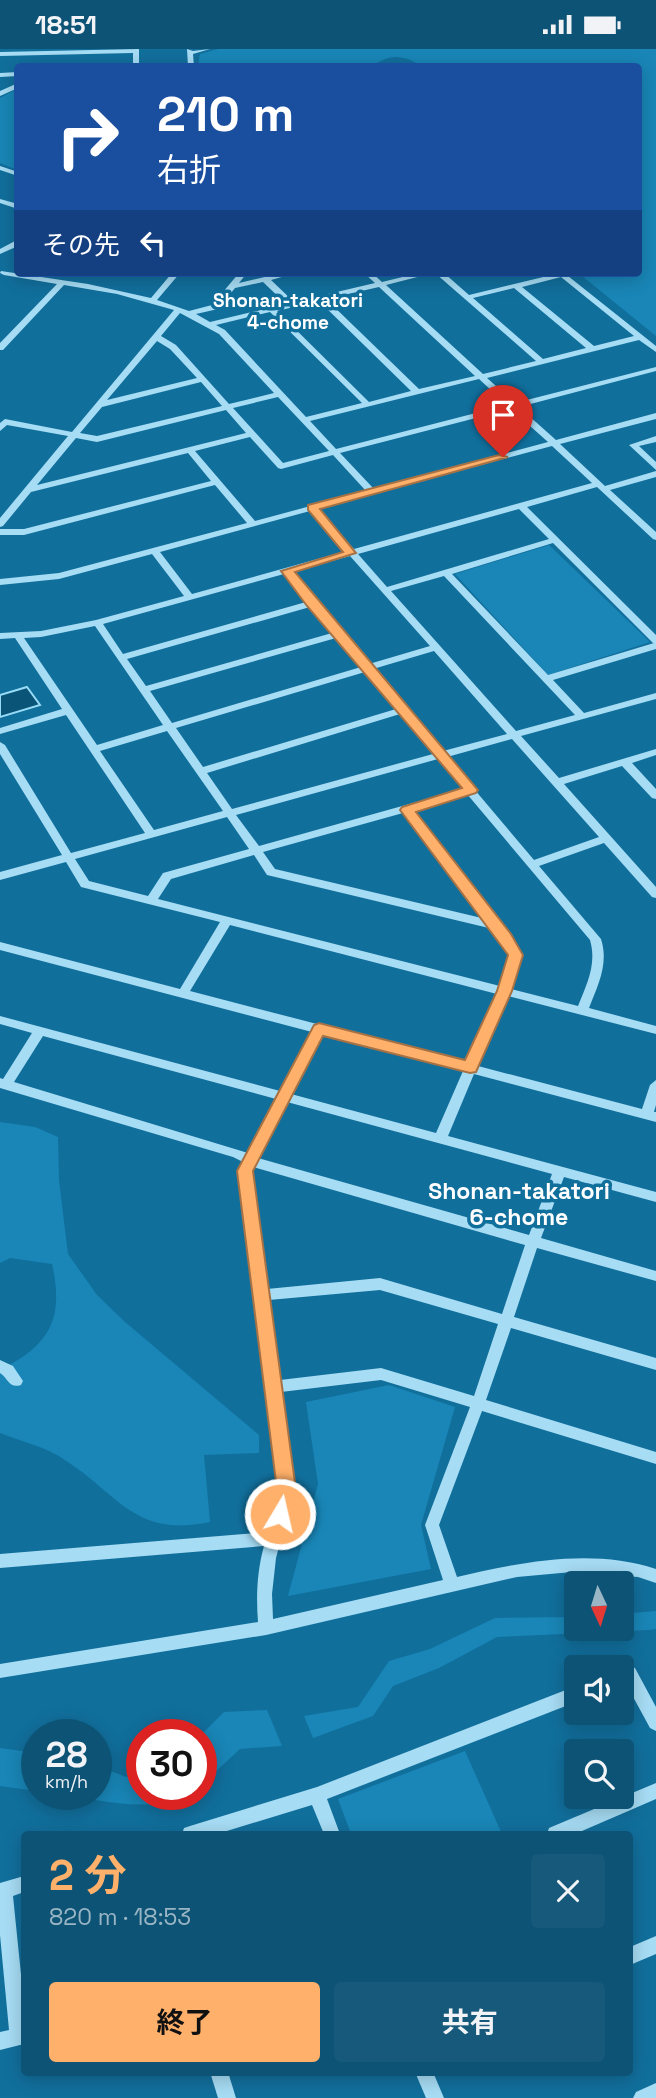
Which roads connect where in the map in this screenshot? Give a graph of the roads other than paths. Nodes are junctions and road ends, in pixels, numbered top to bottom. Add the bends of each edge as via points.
1 (207, 49) edge
2 (136, 50) edge
3 (191, 51) edge
4 (0, 54) edge
5 (15, 277) edge
6 (173, 277) edge
7 (240, 277) edge
8 (274, 277) edge
9 (372, 277) edge
10 (411, 277) edge
11 (444, 277) edge
12 (554, 277) edge
13 (570, 277) edge
14 (265, 279) junction
15 (61, 284) junction
16 (380, 284) junction
17 (234, 286) junction
18 (516, 286) junction
19 (468, 297) junction
20 (321, 299) junction
21 (152, 301) junction
22 (292, 305) junction
23 (179, 309) junction
24 (272, 310) junction
25 (191, 313) junction
26 (210, 324) junction
27 (156, 337) junction
28 (640, 337) junction
29 (0, 348) edge
30 (592, 349) junction
31 (656, 350) edge
32 (542, 362) junction
33 (656, 369) edge
34 (483, 376) junction
35 (204, 379) junction
36 (417, 392) junction
37 (280, 394) junction
38 (367, 404) junction
39 (99, 405) junction
40 (513, 406) junction
41 (229, 407) junction
42 (656, 416) edge
43 (305, 420) junction
44 (0, 428) edge
45 (75, 434) junction
46 (252, 434) junction
47 (656, 439) edge
48 (555, 443) junction
49 (190, 450) junction
50 (335, 452) junction
51 (656, 467) edge
52 (656, 474) edge
53 (217, 482) junction
54 (601, 487) junction
55 (28, 490) junction
56 (372, 492) junction
57 (521, 506) junction
58 (312, 508) junction
59 (253, 523) junction
60 (0, 524) edge
61 (0, 532) edge
62 (656, 537) edge
63 (555, 540) junction
64 (154, 550) junction
65 (350, 553) junction
66 (287, 571) junction
67 (445, 572) junction
68 (0, 582) edge
69 (386, 590) junction
70 (190, 597) junction
71 (312, 603) junction
72 (97, 623) junction
73 (338, 634) junction
74 (0, 636) edge
75 (18, 636) junction
76 (656, 641) edge
77 (656, 646) edge
78 (435, 648) junction
79 (123, 657) junction
80 (369, 668) junction
81 (546, 679) junction
82 (144, 690) junction
83 (656, 696) edge
84 (402, 710) junction
85 (68, 711) junction
86 (582, 717) junction
87 (169, 726) junction
88 (0, 731) edge
89 (514, 735) junction
90 (0, 745) edge
91 (94, 749) junction
92 (656, 752) edge
93 (443, 755) junction
94 (624, 761) junction
95 (202, 771) junction
96 (557, 782) junction
97 (471, 790) junction
98 (656, 796) edge
99 (407, 810) junction
100 (231, 813) junction
101 (152, 835) junction
102 (606, 838) junction
103 (258, 852) junction
104 (70, 858) junction
105 (533, 865) junction
106 (0, 876) edge
107 (656, 894) edge
108 (151, 900) junction
109 (226, 922) junction
110 (494, 925) junction
111 (0, 946) edge
112 (504, 991) junction
113 (183, 994) junction
114 (582, 1010) junction
115 (0, 1020) edge
116 (319, 1029) junction
117 (40, 1030) junction
118 (656, 1030) edge
119 (470, 1067) junction
120 (3, 1084) edge
121 (656, 1085) edge
122 (282, 1097) junction
123 (651, 1116) edge
124 (440, 1139) junction
125 (250, 1160) junction
126 (560, 1170) junction
127 (656, 1196) edge
128 (533, 1241) junction
129 (656, 1276) edge
130 (262, 1295) junction
131 (506, 1320) junction
132 (656, 1364) edge
133 (0, 1366) edge
134 (16, 1381) dead end
135 (275, 1387) junction
136 (478, 1404) junction
137 (656, 1458) edge
138 (274, 1538) junction
139 (0, 1561) edge
140 (656, 1576) edge
141 (453, 1586) junction
142 (266, 1628) junction
143 (0, 1671) edge
144 (634, 1682) edge
145 (564, 1699) edge
146 (656, 1723) edge
147 (656, 1791) edge
148 (317, 1795) junction
149 (200, 1831) edge
150 (331, 1831) edge
151 (562, 1831) edge
152 (21, 1885) edge
153 (2, 1891) edge
154 (656, 1945) edge
155 (633, 1955) edge
156 (21, 2029) edge
157 (21, 2036) edge
158 (0, 2041) edge
159 (220, 2076) edge
160 (426, 2076) edge
161 (656, 2092) edge
162 (227, 2098) edge
163 (435, 2098) edge
164 (642, 2098) edge

1 - 3 street
2 - 4 street
5 - 15 street
6 - 21 street
7 - 17 street
8 - 14 street
9 - 16 street
10 - 16 street
11 - 19 street
12 - 18 street
13 - 28 street
14 - 17 street
14 - 22 street
15 - 21 street
15 - 29 street
16 - 20 street
16 - 34 street
17 - 25 street via 215,307
18 - 19 street
18 - 30 street
19 - 32 street
20 - 22 street
20 - 36 street
21 - 23 street
22 - 24 street
23 - 25 street
23 - 27 street
24 - 26 street
24 - 38 street
25 - 26 street
26 - 37 street
27 - 35 street via 173,347
27 - 39 street
28 - 30 street
28 - 31 street
30 - 32 street
32 - 34 street
33 - 40 street
34 - 36 street
34 - 40 street
35 - 39 street
35 - 41 street
36 - 38 street
37 - 41 street
37 - 43 street
38 - 43 street
39 - 45 street
40 - 48 street
40 - 50 street
41 - 45 street via 97,439
41 - 46 street
42 - 48 street
43 - 50 street
44 - 45 street via 5,422
45 - 55 street
46 - 49 street
46 - 50 street via 281,466
47 - 51 street via 633,445
48 - 54 street
48 - 56 street
49 - 53 street
49 - 55 street
50 - 56 street
52 - 54 street
53 - 59 street
53 - 61 street via 24,531
54 - 57 street
54 - 62 street
55 - 60 street
56 - 58 street
57 - 63 street
57 - 65 street
58 - 59 street
58 - 65 street
59 - 64 street
63 - 67 street
63 - 76 street
64 - 68 street via 59,576
64 - 70 street
65 - 66 street
65 - 69 street
66 - 70 street
66 - 71 street
67 - 69 street
67 - 81 street
69 - 78 street
70 - 72 street
71 - 73 street
71 - 79 street
72 - 75 street
72 - 79 street
73 - 80 street
73 - 82 street
74 - 75 street
75 - 85 street
77 - 81 street
78 - 80 street
78 - 89 street
79 - 82 street
80 - 84 street
80 - 87 street
81 - 86 street
82 - 87 street
83 - 86 street
84 - 93 street
84 - 95 street
85 - 88 street
85 - 91 street
86 - 89 street
87 - 91 street
87 - 95 street
89 - 93 street
89 - 96 street
90 - 104 street
91 - 101 street
92 - 94 street
93 - 97 street
93 - 100 street
94 - 96 street
94 - 98 street
95 - 100 street
96 - 102 street
97 - 99 street
97 - 105 street
99 - 103 street
99 - 110 street
100 - 101 street
100 - 103 street
101 - 104 street
102 - 105 street
102 - 107 street
103 - 108 street via 167,876
103 - 110 street via 271,872
104 - 106 street
104 - 108 street via 85,884
105 - 114 street via 600,950 600,963
108 - 109 street
109 - 112 street
109 - 113 street
110 - 112 street via 516,955
111 - 113 street
112 - 114 street
112 - 119 street
113 - 116 street
114 - 118 street
115 - 117 street
116 - 119 street
116 - 122 street
117 - 120 street
117 - 122 street
119 - 123 street
119 - 124 street
120 - 125 street
121 - 123 street
122 - 124 street
122 - 125 street
124 - 126 street
125 - 128 street
125 - 130 street via 245,1171
126 - 127 street
126 - 128 street
128 - 129 street
128 - 131 street
130 - 131 street via 380,1284
130 - 135 street
131 - 132 street
131 - 136 street
133 - 134 street
135 - 136 street via 381,1374
135 - 138 street via 287,1490
136 - 137 street
136 - 141 street via 432,1525
138 - 139 street
138 - 142 street via 265,1582
140 - 141 street via 638,1570 572,1565 517,1570
141 - 142 street
142 - 143 street
144 - 146 street
145 - 148 street
147 - 151 street
148 - 149 street
148 - 150 street
152 - 153 street
153 - 156 street
154 - 155 street
157 - 158 street
159 - 162 street
160 - 163 street
161 - 164 street

